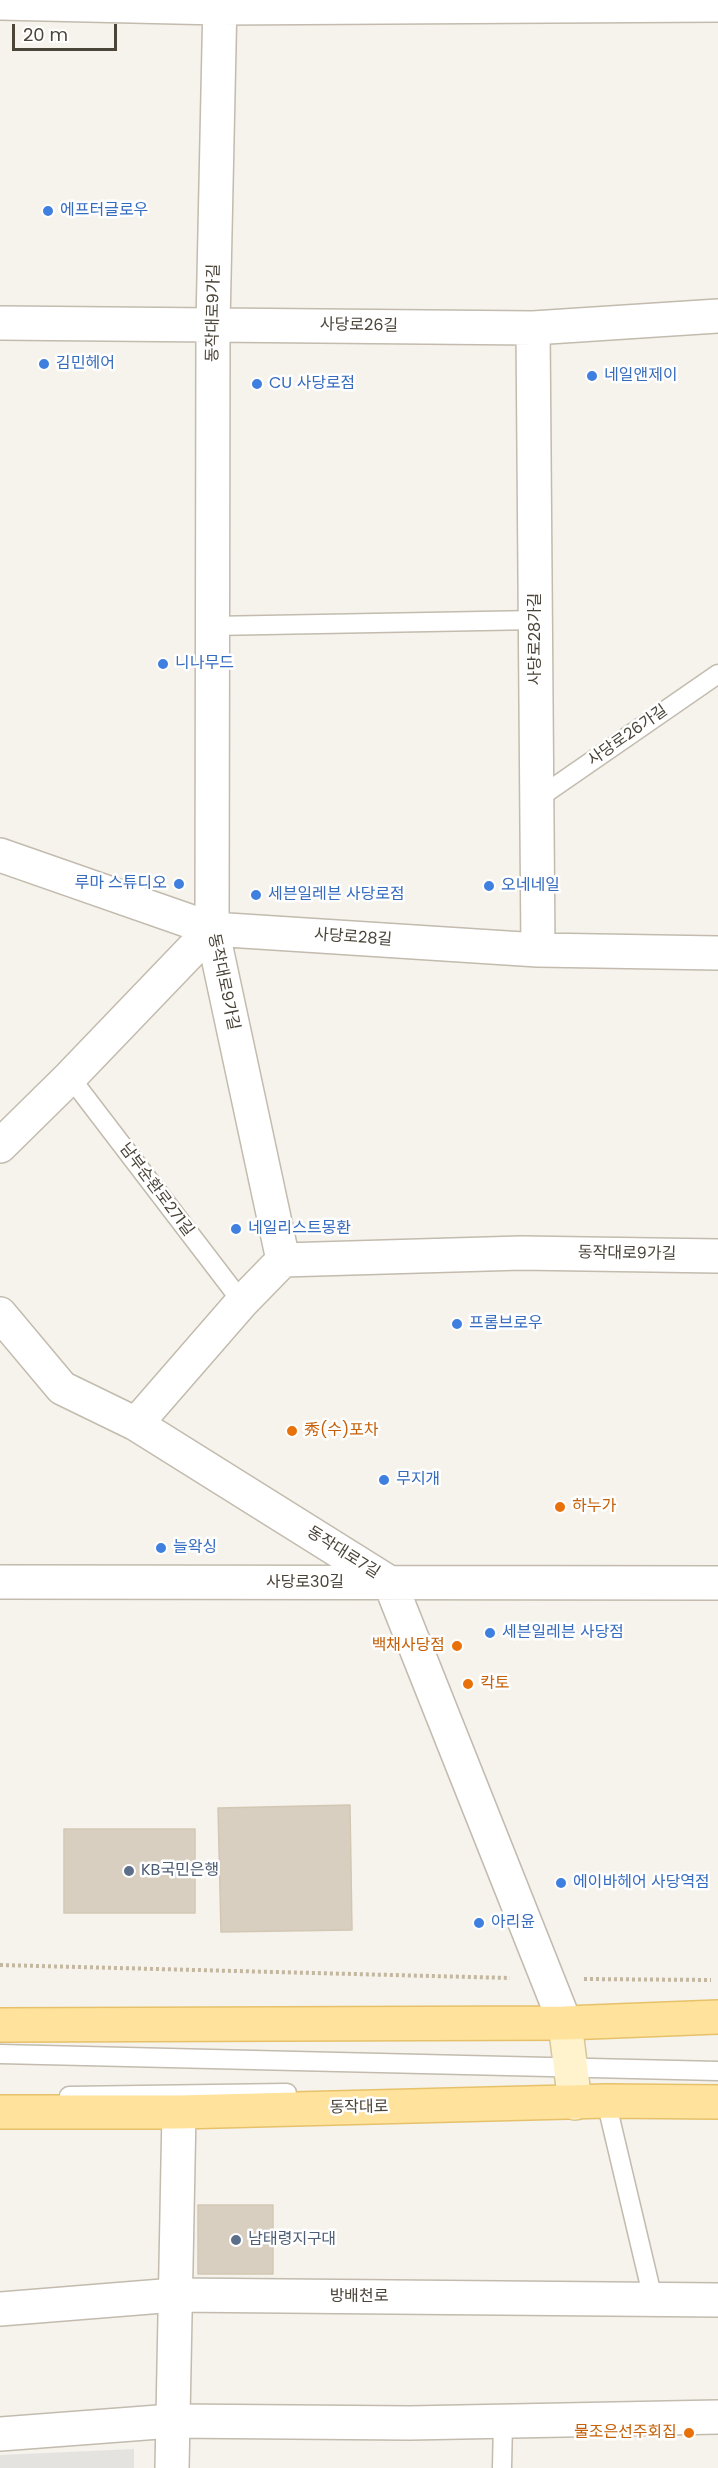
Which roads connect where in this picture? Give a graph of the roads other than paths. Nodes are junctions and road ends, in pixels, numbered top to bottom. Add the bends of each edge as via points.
1 (0, 3) edge
2 (220, 4) edge
3 (718, 5) edge
4 (718, 316) edge
5 (0, 323) edge
6 (213, 324) junction
7 (533, 328) junction
8 (536, 620) junction
9 (212, 626) junction
10 (718, 674) edge
11 (537, 799) junction
12 (0, 855) edge
13 (212, 929) junction
14 (538, 950) junction
15 (718, 953) edge
16 (70, 1077) junction
17 (0, 1146) edge
18 (718, 1256) edge
19 (283, 1260) junction
20 (242, 1302) junction
21 (0, 1314) edge
22 (136, 1424) junction
23 (0, 1582) edge
24 (390, 1583) junction
25 (718, 1583) edge
26 (718, 2017) edge
27 (565, 2023) junction
28 (0, 2025) edge
29 (0, 2054) edge
30 (712, 2071) edge
31 (581, 2090) junction
32 (718, 2092) edge
33 (0, 2097) edge
34 (718, 2102) edge
35 (0, 2112) edge
36 (179, 2112) junction
37 (175, 2295) junction
38 (652, 2299) junction
39 (718, 2300) edge
40 (0, 2308) edge
41 (718, 2417) edge
42 (172, 2421) junction
43 (503, 2421) junction
44 (0, 2433) edge
45 (171, 2468) edge
46 (502, 2468) edge

1 - 2 street
2 - 3 street
2 - 6 street, 동작대로9가길
4 - 7 street, 사당로26길
5 - 6 street, 사당로26길
6 - 7 street, 사당로26길
6 - 9 street, 동작대로9가길
7 - 8 street, 사당로28가길
8 - 9 lane
8 - 11 street, 사당로28가길
9 - 13 street, 동작대로9가길
10 - 11 lane, 사당로26가길
11 - 14 street, 사당로28가길
12 - 13 street, 사당로28길
13 - 14 street, 사당로28길
13 - 16 street
13 - 19 street, 동작대로9가길
14 - 15 street, 사당로28길
16 - 17 street
16 - 20 lane, 남부순환로271길
18 - 19 street, 동작대로9가길 via 521,1252
19 - 20 street
20 - 22 street
21 - 22 street, 동작대로7길 via 62,1388
22 - 24 street, 동작대로7길
23 - 24 street, 사당로30길
24 - 25 street, 사당로30길
24 - 27 street, 동작대로7길
26 - 27 main road
27 - 28 main road
27 - 31 main road
29 - 31 lane
30 - 31 lane
31 - 32 lane
31 - 33 lane
31 - 34 main road, 동작대로
31 - 36 main road, 동작대로
31 - 38 lane
35 - 36 main road, 동작대로
36 - 37 street
37 - 38 street, 방배천로
37 - 40 street, 방배천로
37 - 42 street
38 - 39 street, 방배천로
41 - 43 street
42 - 43 street
42 - 44 street
42 - 45 street
43 - 46 lane

